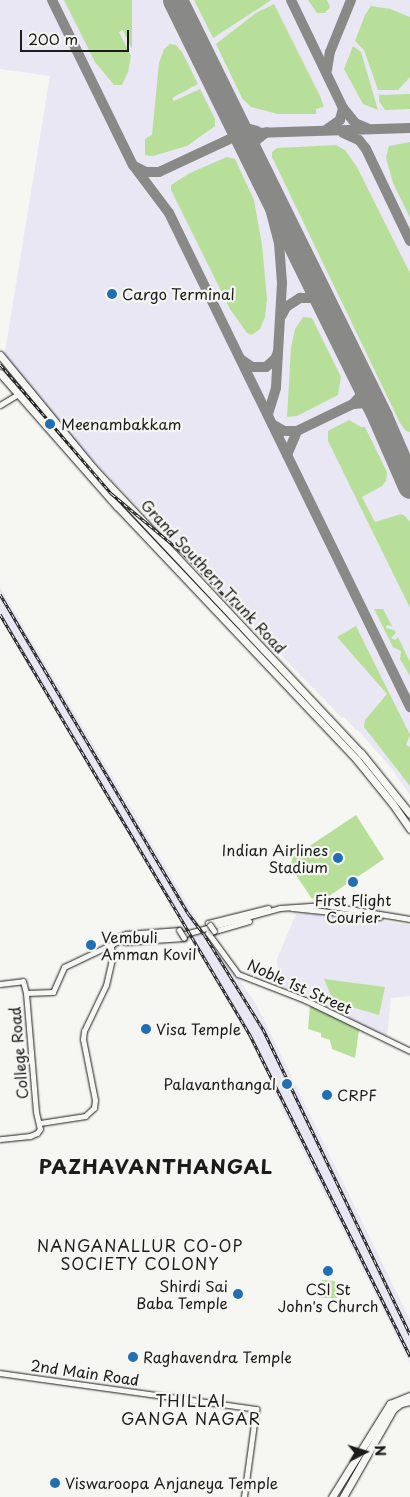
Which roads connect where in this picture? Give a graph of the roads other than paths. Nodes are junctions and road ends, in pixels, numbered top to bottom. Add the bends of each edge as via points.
1 (0, 355) edge
2 (0, 373) edge
3 (18, 394) junction
4 (0, 405) edge
5 (410, 814) edge
6 (410, 829) edge
7 (280, 908) junction
8 (410, 920) edge
9 (214, 931) junction
10 (112, 946) junction
11 (0, 984) edge
12 (26, 993) junction
13 (410, 1051) edge
14 (40, 1123) junction
15 (0, 1139) edge
16 (0, 1373) edge
17 (410, 1396) edge
18 (410, 1401) edge
19 (359, 1462) junction
20 (244, 1497) edge
21 (332, 1497) edge
22 (343, 1497) edge

1 - 5 main road, Grand Southern Trunk Road via 94,468 361,753
2 - 3 main road, Grand Southern Trunk Road
3 - 4 street
3 - 6 main road, Grand Southern Trunk Road via 117,506 357,760
7 - 8 street via 326,905
7 - 9 street
7 - 9 street, bridge via 277,906 208,923
7 - 10 street via 185,934 125,938
9 - 13 street, Noble 1st Street via 208,933 241,976 305,1000
10 - 10 street, bridge via 128,941 184,938 179,930 122,935 114,940
10 - 12 street via 64,967 55,991
10 - 14 street via 106,985 83,1036 94,1108 85,1116
11 - 12 street, College Road via 23,981
12 - 14 street, College Road via 36,1112
14 - 15 street via 37,1133
16 - 20 street, 2nd Main Road via 256,1409
17 - 19 main road via 390,1404
18 - 19 main road via 393,1409
19 - 21 main road
19 - 22 main road

